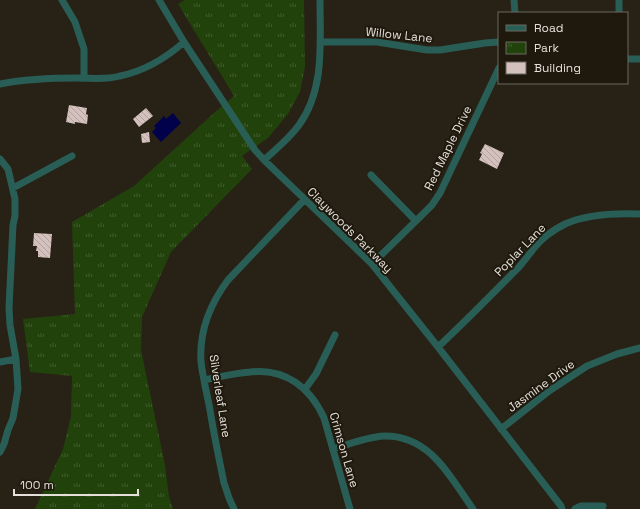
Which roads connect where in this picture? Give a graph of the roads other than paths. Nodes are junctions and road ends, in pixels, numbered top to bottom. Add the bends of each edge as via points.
1 (62, 0) edge
2 (159, 0) edge
3 (320, 0) edge
4 (514, 0) edge
5 (619, 0) edge
6 (515, 12) edge
7 (620, 12) edge
8 (184, 42) junction
9 (320, 42) junction
10 (498, 42) edge
11 (628, 59) edge
12 (640, 59) edge
13 (498, 70) edge
14 (84, 78) junction
15 (0, 84) edge
16 (72, 156) dead end
17 (0, 159) edge
18 (264, 160) junction
19 (370, 175) dead end
20 (12, 188) junction
21 (304, 200) junction
22 (640, 214) edge
23 (416, 221) junction
24 (372, 264) junction
25 (335, 335) dead end
26 (438, 347) junction
27 (640, 348) edge
28 (16, 359) junction
29 (0, 362) edge
30 (204, 380) junction
31 (305, 389) junction
32 (501, 429) junction
33 (333, 449) junction
34 (0, 452) edge
35 (603, 506) dead end
36 (234, 509) edge
37 (350, 509) edge
38 (473, 509) edge
39 (562, 509) edge
40 (575, 509) edge

1 - 14 street via 75,22 84,49
2 - 8 street, Claywoods Parkway
3 - 9 street
4 - 6 street
5 - 7 street
8 - 14 street via 164,58 120,77
8 - 18 street, Claywoods Parkway
9 - 10 street, Willow Lane via 376,42 427,50
9 - 18 street via 317,85 306,113 291,135
11 - 12 street
13 - 23 street, Red Maple Drive via 440,193
14 - 15 street via 45,78
16 - 20 street
17 - 20 street via 8,169
18 - 21 street, Claywoods Parkway
19 - 23 street
20 - 28 street via 15,216 9,308
21 - 24 street, Claywoods Parkway
21 - 30 street, Silverleaf Lane via 228,280 212,304 206,319 201,348
22 - 26 street, Poplar Lane via 579,219 552,232
23 - 24 street, Red Maple Drive
24 - 26 street, Claywoods Parkway
25 - 31 street via 316,374
26 - 32 street, Claywoods Parkway
27 - 32 street, Jasmine Drive via 587,366 549,390
28 - 29 street
28 - 34 street via 18,389 13,418
30 - 31 street, Crimson Lane via 262,371 283,376
30 - 36 street, Silverleaf Lane via 224,483
31 - 33 street, Crimson Lane via 320,408
32 - 39 street, Claywoods Parkway
33 - 37 street, Crimson Lane
33 - 38 street via 385,436 409,440 420,445 439,461
35 - 40 street via 581,506

